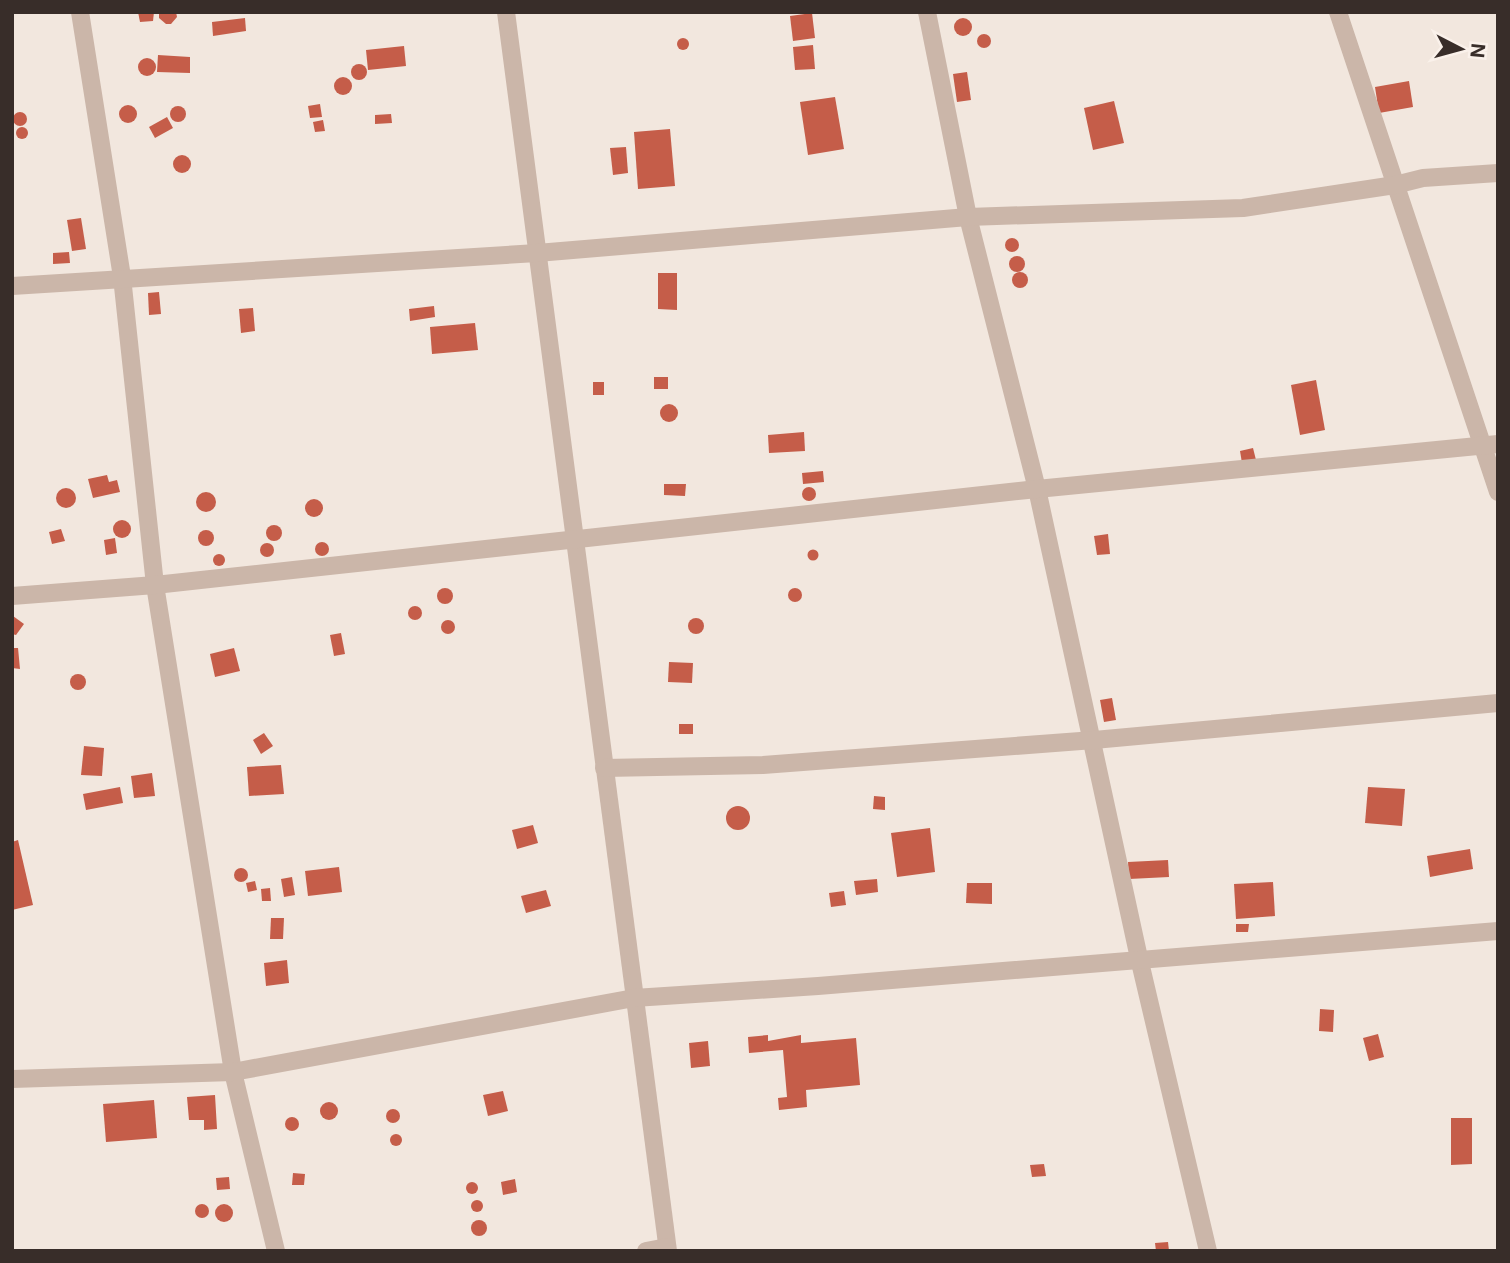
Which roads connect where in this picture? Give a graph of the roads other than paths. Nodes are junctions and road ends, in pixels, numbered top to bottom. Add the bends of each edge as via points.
1 (80, 12) edge
2 (506, 12) edge
3 (927, 12) edge
4 (1338, 12) edge
5 (1498, 173) edge
6 (1395, 185) junction
7 (968, 217) junction
8 (537, 253) junction
9 (122, 277) junction
10 (12, 286) edge
11 (1490, 445) edge
12 (1037, 489) junction
13 (1498, 492) edge
14 (575, 540) junction
15 (155, 585) junction
16 (12, 596) edge
17 (1498, 703) edge
18 (1094, 740) junction
19 (604, 768) junction
20 (1498, 931) edge
21 (1139, 958) junction
22 (634, 998) junction
23 (233, 1072) junction
24 (12, 1079) edge
25 (667, 1249) edge
26 (276, 1251) edge
27 (646, 1251) edge
28 (1208, 1251) edge

1 - 9 street
2 - 8 street
3 - 7 street
4 - 6 street
5 - 6 street via 1423,178
6 - 7 street via 1243,208
6 - 11 street
7 - 8 street
7 - 12 street
8 - 9 street
8 - 14 street
9 - 10 street
9 - 15 street
11 - 12 street
11 - 13 street
12 - 14 street
12 - 18 street
14 - 15 street
14 - 19 street
15 - 16 street
15 - 23 street
17 - 18 street
18 - 19 street via 763,765
18 - 21 street
19 - 22 street
20 - 21 street
21 - 22 street
21 - 28 street
22 - 23 street
22 - 25 street
23 - 24 street
23 - 26 street
25 - 27 street

